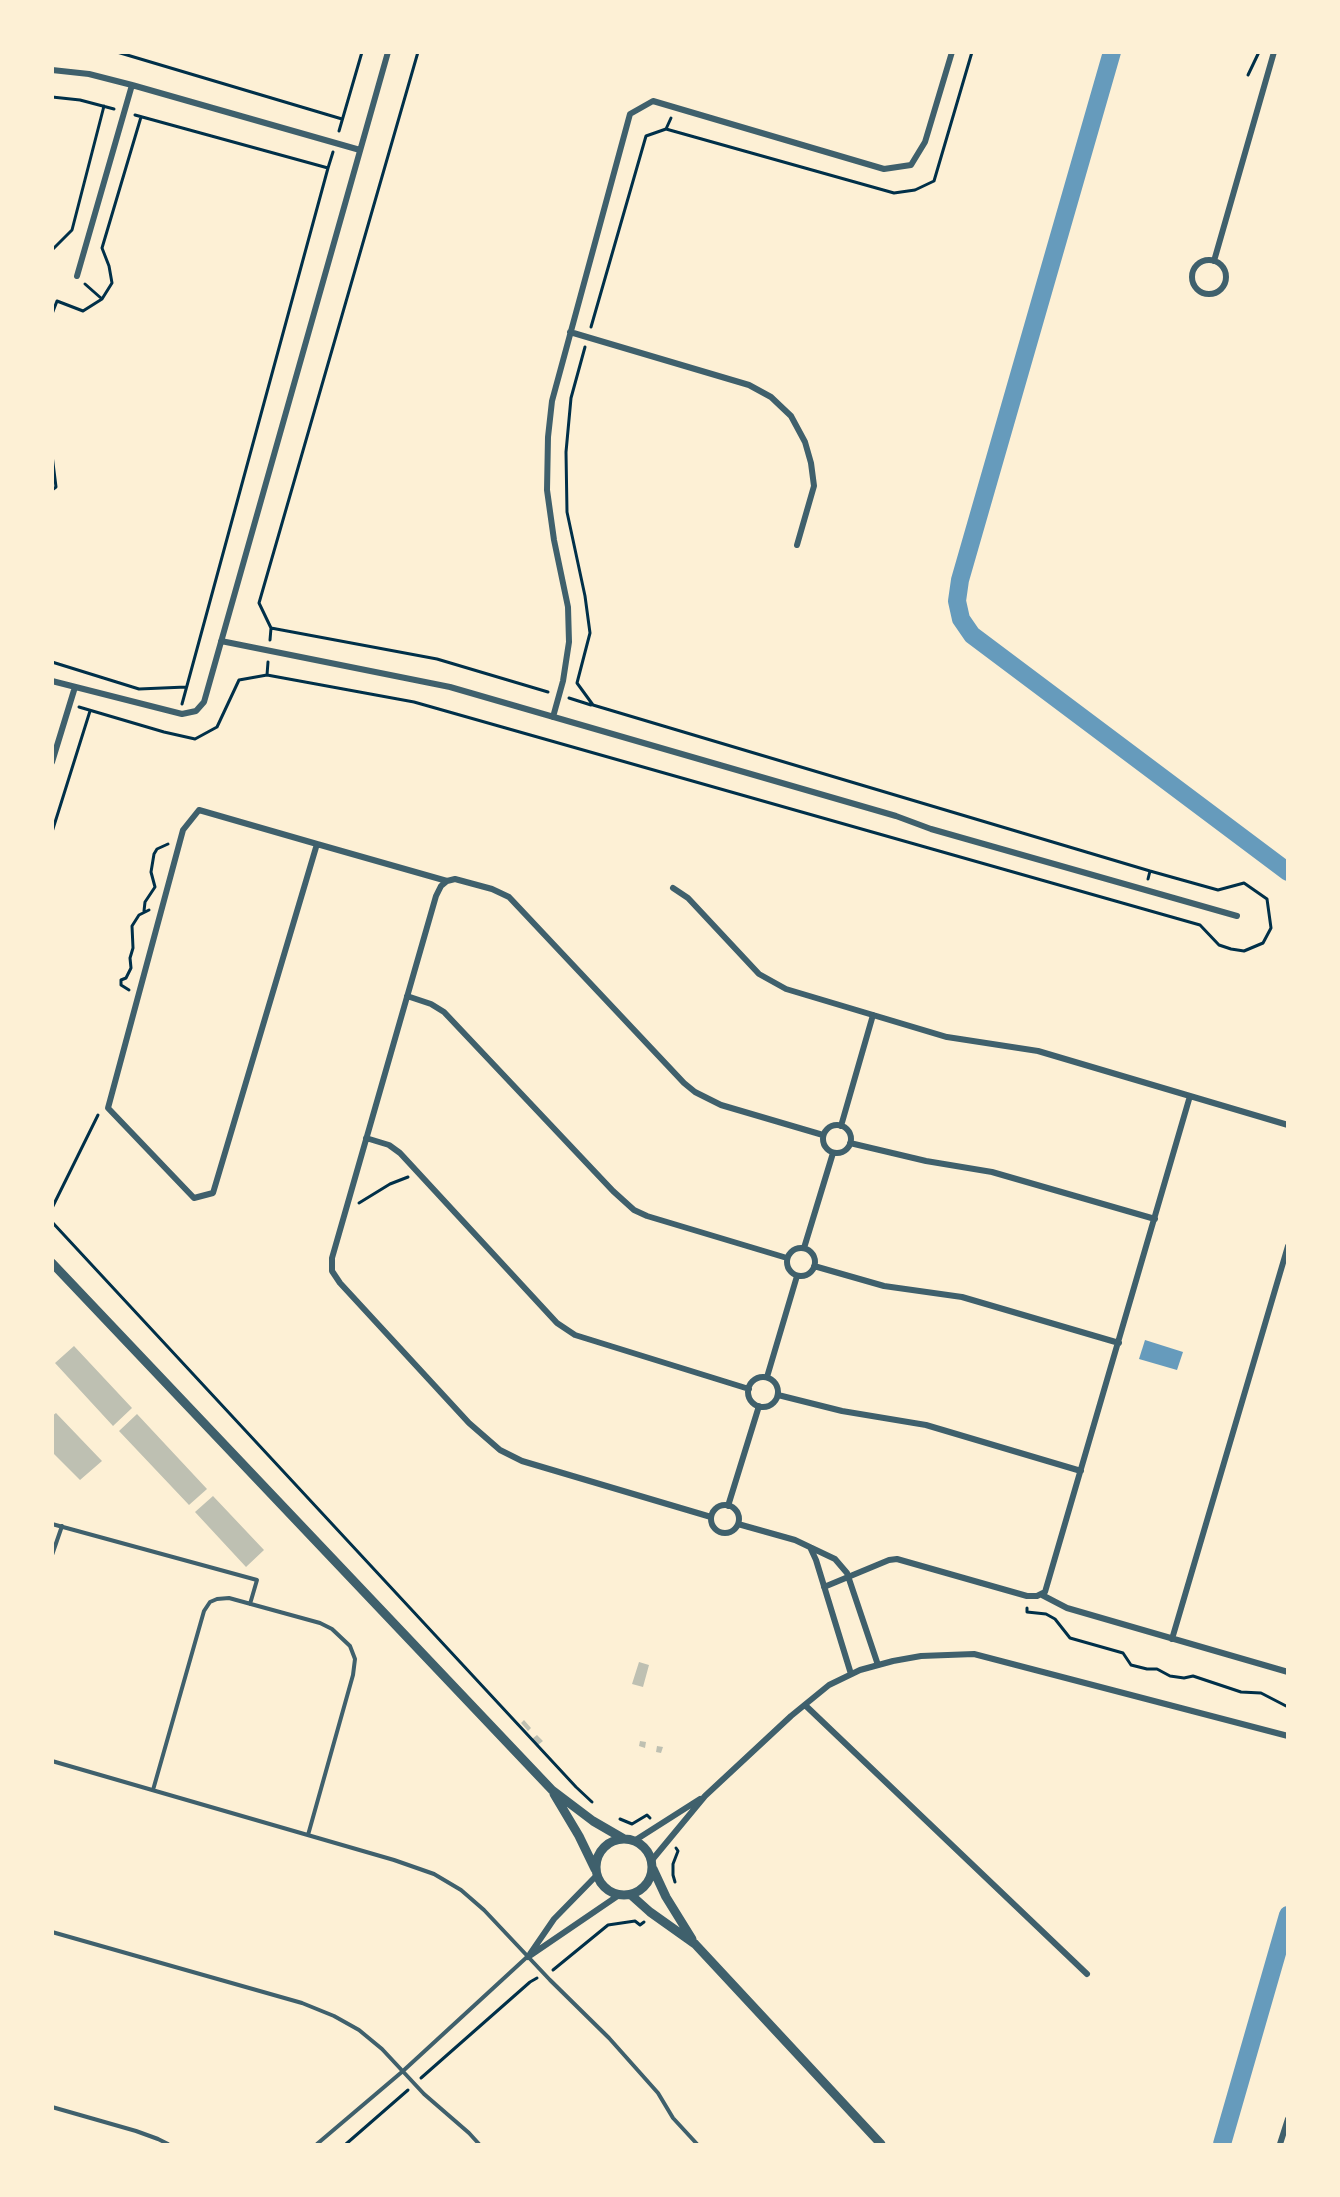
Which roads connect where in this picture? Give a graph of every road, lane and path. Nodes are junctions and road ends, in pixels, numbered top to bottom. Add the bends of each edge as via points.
1 (117, 52) edge
2 (362, 52) edge
3 (388, 52) edge
4 (418, 52) edge
5 (952, 52) edge
6 (1259, 52) edge
7 (1274, 52) edge
8 (52, 70) edge
9 (1248, 75) dead end
10 (132, 85) junction
11 (52, 97) edge
12 (104, 106) junction
13 (124, 112) junction
14 (141, 117) junction
15 (342, 119) junction
16 (666, 129) dead end
17 (335, 143) junction
18 (360, 150) junction
19 (328, 168) junction
20 (52, 250) edge
21 (1214, 261) junction
22 (77, 276) joint
23 (52, 298) edge
24 (102, 299) junction
25 (57, 301) junction
26 (52, 314) edge
27 (570, 332) junction
28 (588, 337) junction
29 (52, 455) edge
30 (52, 490) edge
31 (797, 545) dead end
32 (271, 628) junction
33 (221, 641) junction
34 (269, 650) junction
35 (52, 662) edge
36 (267, 675) junction
37 (52, 681) edge
38 (75, 687) junction
39 (186, 687) junction
40 (559, 695) junction
41 (69, 704) junction
42 (593, 705) junction
43 (90, 711) junction
44 (181, 714) junction
45 (553, 717) junction
46 (173, 734) junction
47 (52, 762) edge
48 (52, 832) edge
49 (317, 844) junction
50 (179, 845) junction
51 (1150, 870) junction
52 (447, 881) junction
53 (673, 888) dead end
54 (1145, 890) junction
55 (162, 908) junction
56 (144, 911) junction
57 (1237, 916) dead end
58 (407, 996) junction
59 (138, 997) junction
60 (873, 1015) junction
61 (1190, 1096) junction
62 (108, 1108) junction
63 (1287, 1125) edge
64 (841, 1126) junction
65 (823, 1135) junction
66 (366, 1138) junction
67 (850, 1143) junction
68 (833, 1153) junction
69 (410, 1176) dead end
70 (347, 1203) junction
71 (52, 1208) edge
72 (1155, 1219) junction
73 (52, 1222) edge
74 (1287, 1246) edge
75 (804, 1248) junction
76 (787, 1258) junction
77 (52, 1263) edge
78 (814, 1266) junction
79 (797, 1276) junction
80 (1119, 1342) junction
81 (767, 1377) junction
82 (749, 1389) junction
83 (778, 1395) junction
84 (759, 1406) junction
85 (1081, 1471) junction
86 (728, 1506) junction
87 (711, 1517) junction
88 (52, 1524) edge
89 (738, 1524) junction
90 (62, 1526) junction
91 (809, 1546) junction
92 (52, 1555) edge
93 (849, 1578) junction
94 (824, 1587) junction
95 (1041, 1595) junction
96 (1027, 1596) junction
97 (250, 1604) junction
98 (1172, 1639) junction
99 (878, 1665) junction
100 (1287, 1672) edge
101 (851, 1674) junction
102 (805, 1705) junction
103 (1287, 1707) edge
104 (1287, 1736) edge
105 (52, 1761) edge
106 (153, 1790) junction
107 (552, 1790) junction
108 (705, 1796) junction
109 (598, 1807) dead end
110 (611, 1816) dead end
111 (658, 1826) junction
112 (308, 1835) junction
113 (669, 1839) junction
114 (629, 1840) junction
115 (652, 1864) junction
116 (596, 1873) junction
117 (619, 1895) junction
118 (631, 1895) junction
119 (669, 1901) junction
120 (653, 1914) junction
121 (52, 1932) edge
122 (695, 1944) junction
123 (528, 1957) junction
124 (545, 1974) junction
125 (1087, 1974) dead end
126 (403, 2071) junction
127 (415, 2084) junction
128 (52, 2107) edge
129 (1287, 2119) edge
130 (168, 2145) edge
131 (317, 2145) edge
132 (346, 2145) edge
133 (478, 2145) edge
134 (697, 2145) edge
135 (881, 2145) edge
136 (1280, 2145) edge

1 - 15 path
2 - 15 path
3 - 18 street
4 - 32 path via 259,603
5 - 27 street via 925,142 911,165 884,170 653,101 630,114
6 - 9 path
7 - 21 street
8 - 10 street
10 - 13 street
10 - 17 street
11 - 12 path
12 - 13 path
12 - 20 path via 72,230
13 - 14 path
13 - 22 street
14 - 19 path
14 - 24 path via 102,248 112,283
15 - 17 path
16 - 28 path via 645,136
17 - 18 street
17 - 19 path
18 - 33 street
19 - 39 path
21 - 21 street via 1225,270 1226,282 1215,294 1202,293 1192,281 1193,271 1202,262
22 - 24 path
23 - 25 path
24 - 25 path via 82,311
25 - 26 path
27 - 28 street
27 - 40 street via 552,401 548,437 547,490 568,606 569,642
28 - 31 street via 749,385 771,397 791,416 812,463 814,486
28 - 42 path via 571,398 566,452 567,512 590,633 577,683
29 - 30 path via 56,487
32 - 34 path
32 - 40 path via 437,659
33 - 34 street
33 - 44 street via 204,702 196,711
34 - 36 path
34 - 45 street via 450,687
35 - 39 path via 139,689
36 - 46 path via 239,680 217,727 195,739
36 - 51 path via 414,702 779,804 1200,925 1219,945 1231,949 1244,951 1263,943 1271,928 1267,899 1244,883 1218,890
37 - 38 street
38 - 41 street
38 - 44 street
39 - 44 path
40 - 42 path
40 - 45 street
41 - 43 path
41 - 47 street
42 - 51 path
43 - 46 path
43 - 48 path
44 - 46 path
45 - 54 street
49 - 50 street via 199,810 183,830
49 - 52 street
49 - 62 street via 213,1193 194,1198
50 - 55 street
50 - 56 path via 165,844 157,849 152,872 155,887
51 - 54 path
52 - 58 street via 436,896
52 - 65 street via 455,879 509,897 695,1092 721,1105
53 - 60 street via 688,898 759,974 774,984
54 - 57 street
55 - 56 path
55 - 59 street
56 - 59 path via 132,926 131,968 121,980 121,985
58 - 66 street
58 - 76 street via 444,1012 634,1210
59 - 62 street
60 - 61 street via 947,1037 1038,1051
60 - 64 street
61 - 63 street
61 - 72 street
62 - 71 path via 101,1111
64 - 65 street via 828,1128
64 - 67 street via 850,1135
65 - 68 street via 824,1146
66 - 70 street
66 - 82 street via 400,1153 557,1323 575,1335
67 - 68 street via 846,1150
67 - 72 street via 992,1172
68 - 75 street
69 - 70 path via 360,1203
70 - 87 street via 332,1271 488,1441 522,1461
72 - 80 street
73 - 109 path
74 - 98 street
75 - 76 street via 795,1249
75 - 78 street via 812,1253
76 - 79 street via 789,1271
77 - 107 street
78 - 79 street via 810,1273
78 - 80 street via 884,1286 962,1296
79 - 81 street
80 - 85 street
81 - 82 street via 753,1380
81 - 83 street via 775,1382
82 - 84 street via 752,1401
83 - 84 street via 771,1404
83 - 85 street via 926,1425
84 - 86 street
85 - 95 street via 1048,1588
86 - 87 street via 719,1506
86 - 89 street via 738,1515
87 - 89 street via 715,1530 724,1533 733,1531
88 - 90 lane
89 - 91 street
90 - 92 lane
90 - 97 lane via 257,1580
91 - 93 street via 835,1559
91 - 94 street
93 - 94 street
93 - 96 street via 897,1559
93 - 99 street
94 - 101 street
95 - 96 street
95 - 98 street via 1067,1608
96 - 103 path via 1028,1612 1046,1614 1070,1638 1123,1653 1131,1665 1157,1669 1170,1676 1193,1676 1241,1692 1261,1693
97 - 106 lane via 217,1599 204,1611
97 - 112 lane via 332,1629 350,1646 356,1659
98 - 100 street
99 - 101 street
99 - 104 street via 921,1656 974,1654
101 - 102 street via 829,1685
102 - 108 street
102 - 125 street
105 - 106 lane
106 - 112 lane
107 - 114 street via 593,1821
107 - 116 street
108 - 111 street
108 - 113 street
110 - 111 path via 632,1824 647,1815
111 - 114 street
112 - 123 lane via 434,1874 484,1910
113 - 115 street
113 - 119 path via 678,1851 673,1875 680,1892
114 - 115 street via 648,1852
114 - 116 street via 615,1841 600,1852
115 - 118 street via 650,1880
115 - 119 street
116 - 117 street via 608,1891
116 - 123 street via 554,1919
117 - 118 street
117 - 123 street
118 - 120 street
119 - 122 street
120 - 122 street
120 - 124 path via 640,1925 635,1921 608,1925
121 - 126 lane via 302,2003 359,2030
122 - 135 street
123 - 124 lane
123 - 126 lane
124 - 127 path via 530,1982
124 - 134 lane via 658,2092 673,2118
126 - 127 lane
126 - 131 lane
127 - 132 path
127 - 133 lane
128 - 130 lane via 136,2131
129 - 136 street

